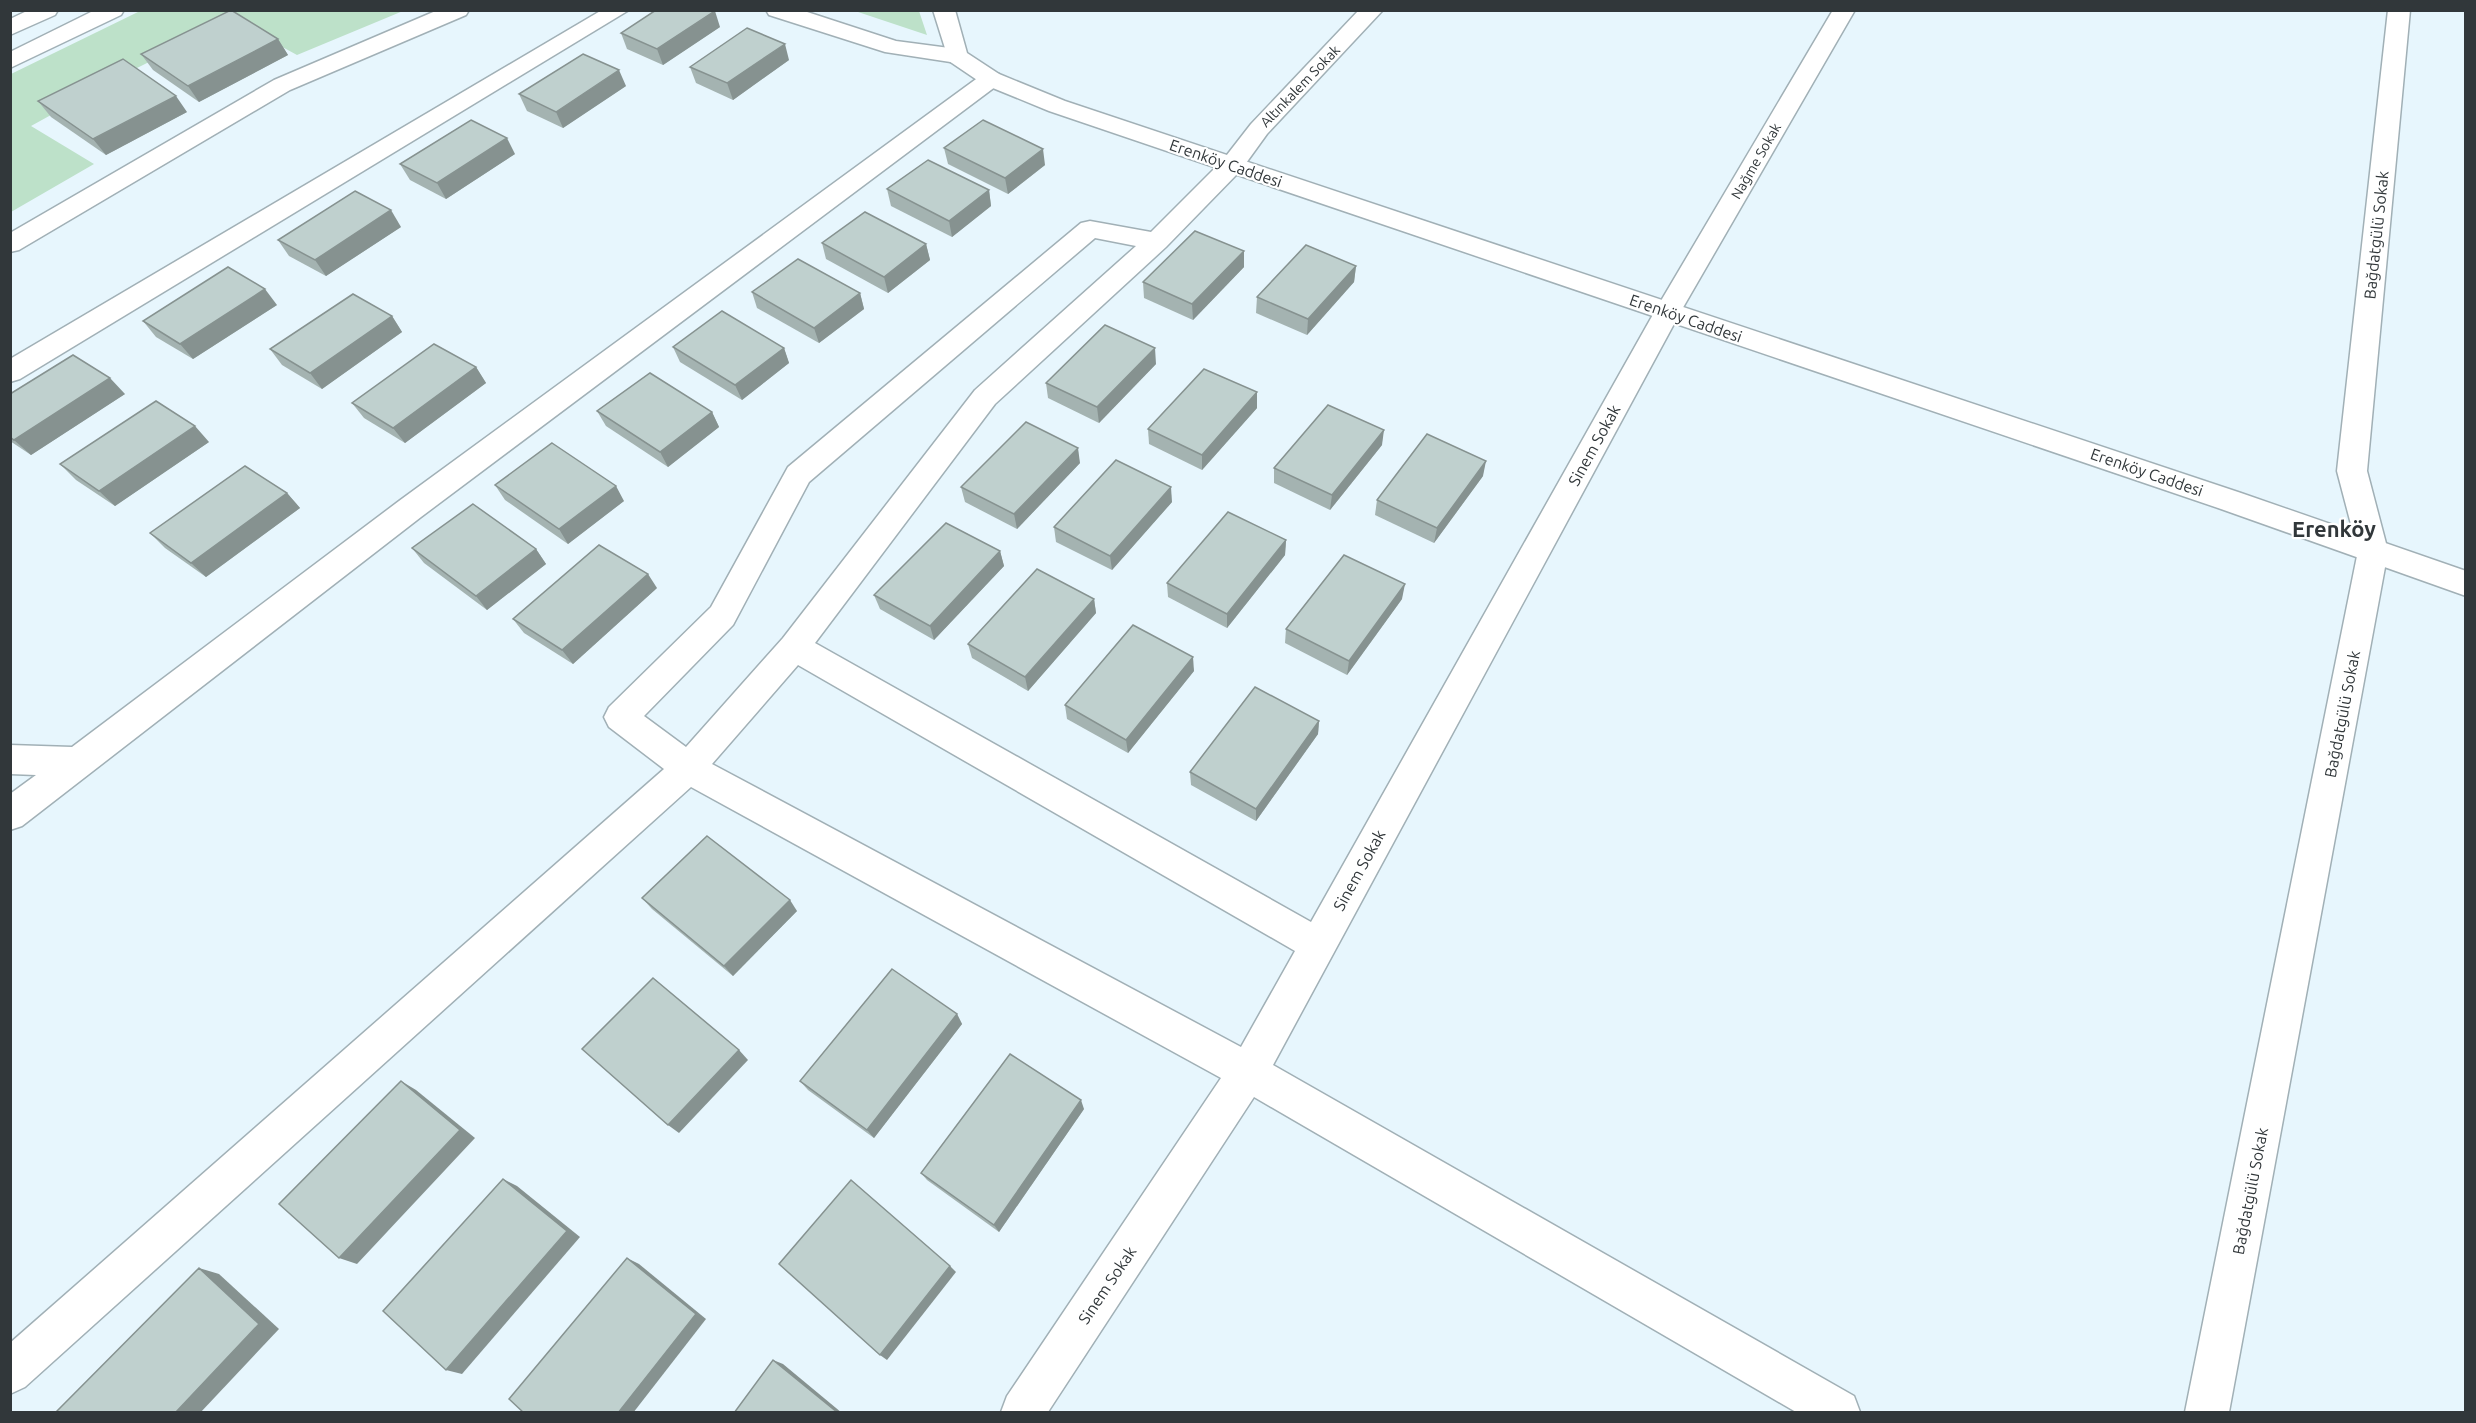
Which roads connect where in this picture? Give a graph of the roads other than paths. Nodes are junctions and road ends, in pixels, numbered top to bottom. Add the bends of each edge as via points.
1 (47, 10) edge
2 (113, 10) edge
3 (458, 10) edge
4 (618, 10) edge
5 (777, 10) edge
6 (944, 10) edge
7 (1372, 10) edge
8 (1845, 10) edge
9 (2398, 10) edge
10 (10, 28) edge
11 (957, 56) junction
12 (10, 61) edge
13 (991, 79) junction
14 (1232, 165) junction
15 (1157, 241) junction
16 (10, 244) edge
17 (1668, 311) junction
18 (10, 372) edge
19 (2373, 551) junction
20 (2466, 584) edge
21 (794, 648) junction
22 (10, 759) edge
23 (78, 762) junction
24 (688, 768) junction
25 (10, 814) edge
26 (1318, 945) junction
27 (1248, 1072) junction
28 (10, 1372) edge
29 (1023, 1413) edge
30 (1838, 1413) edge
31 (2207, 1413) edge

1 - 10 street
2 - 12 street
3 - 16 street via 282,85
4 - 18 street
5 - 11 street via 893,47
6 - 11 street
7 - 14 street, Altınkalem Sokak via 1259,129
8 - 17 street, Nağme Sokak
9 - 19 street, Bağdatgülü Sokak via 2352,471
11 - 13 street, Erenköy Caddesi
13 - 14 street, Erenköy Caddesi
13 - 23 street via 410,509
14 - 15 street, Altınkalem Sokak
14 - 17 street, Erenköy Caddesi
15 - 21 street, Altınkalem Sokak via 985,397
15 - 24 street via 1090,229 798,475 722,616 621,717
17 - 19 street, Erenköy Caddesi
17 - 26 street, Sinem Sokak
19 - 20 street, Erenköy Caddesi
19 - 31 street, Bağdatgülü Sokak
21 - 24 street, Altınkalem Sokak
21 - 26 street
22 - 23 street
23 - 25 street
24 - 27 street
24 - 28 street, Altınkalem Sokak
26 - 27 street, Sinem Sokak
27 - 29 street, Sinem Sokak
27 - 30 street

